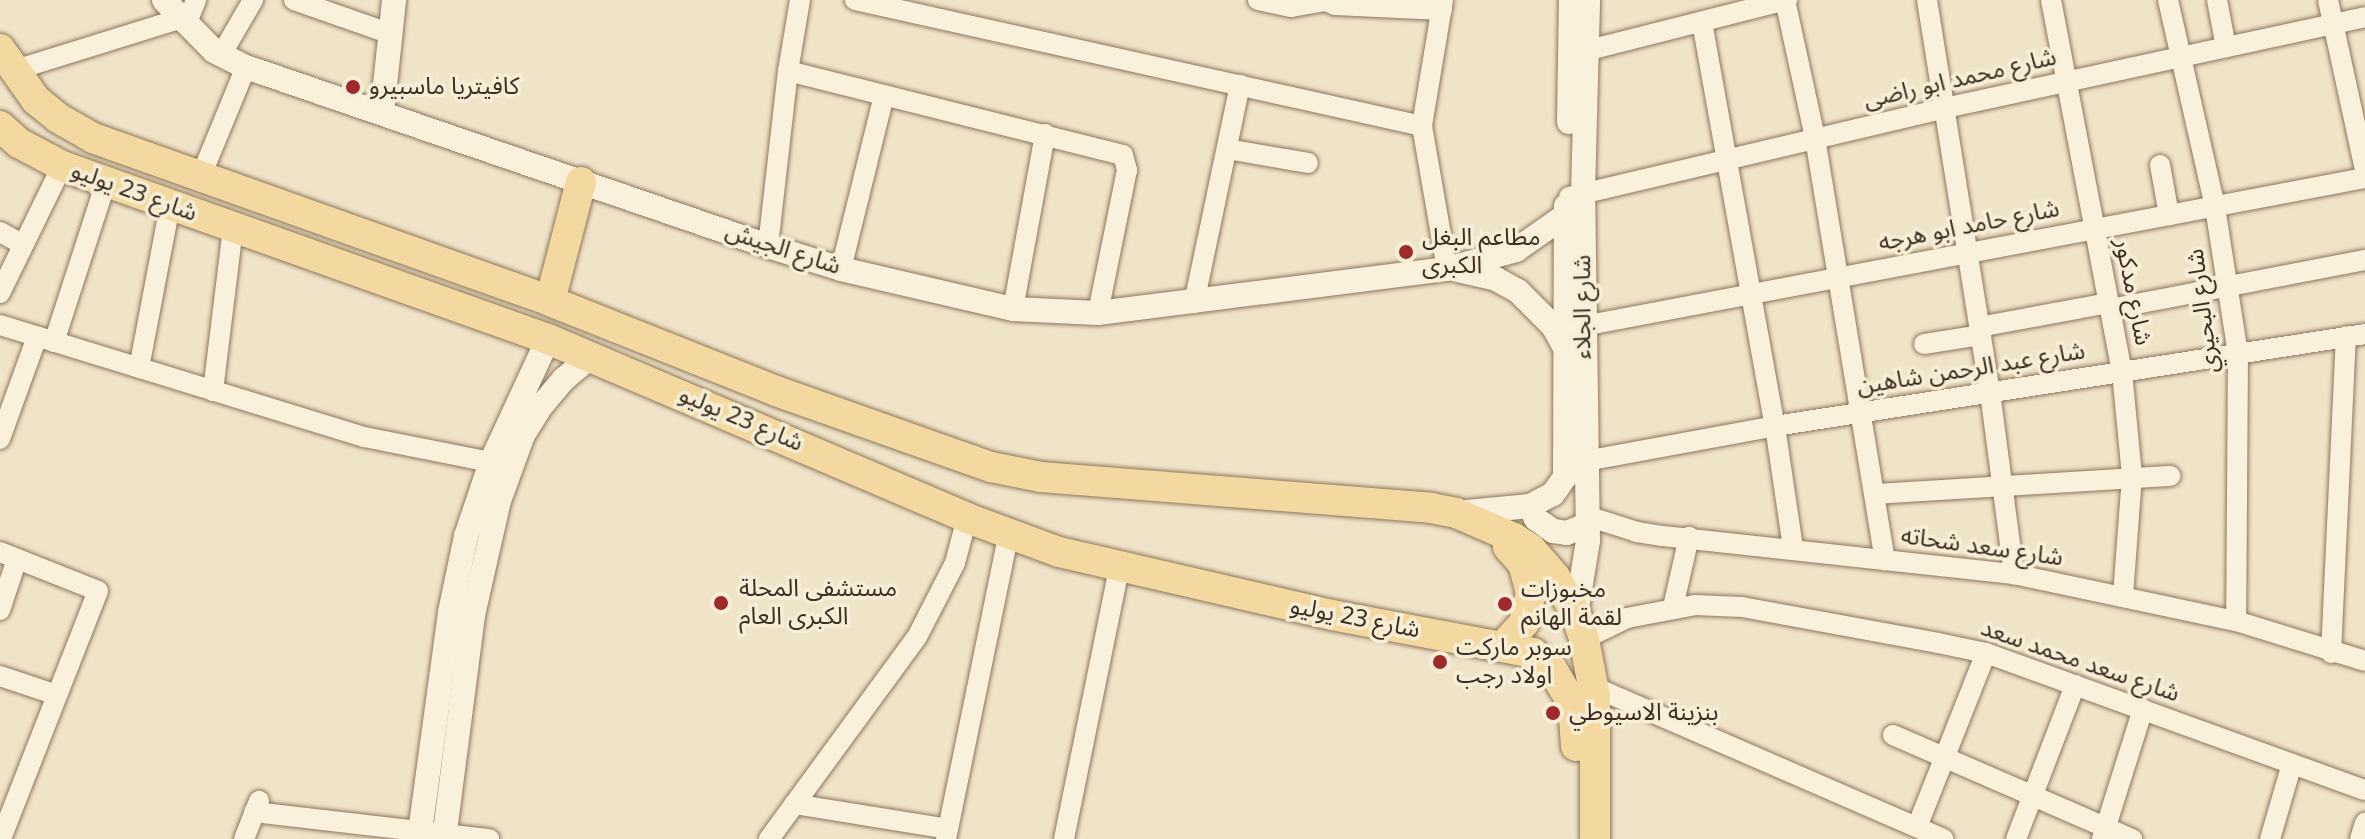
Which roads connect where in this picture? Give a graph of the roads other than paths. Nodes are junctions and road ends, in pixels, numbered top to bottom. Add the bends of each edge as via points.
1 (196, 0) edge
2 (253, 0) edge
3 (294, 0) edge
4 (394, 0) edge
5 (800, 0) edge
6 (855, 0) edge
7 (1258, 0) edge
8 (1324, 0) edge
9 (1571, 0) edge
10 (1588, 0) edge
11 (1785, 0) edge
12 (1927, 0) edge
13 (2051, 0) edge
14 (2168, 0) edge
15 (2217, 0) edge
16 (2328, 0) edge
17 (1443, 5) edge
18 (176, 15) edge
19 (2365, 17) edge
20 (1702, 22) junction
21 (2333, 24) junction
22 (388, 33) junction
23 (2226, 47) junction
24 (1579, 53) junction
25 (221, 55) junction
26 (2182, 56) junction
27 (6, 60) edge
28 (246, 67) junction
29 (788, 71) junction
30 (2069, 81) junction
31 (1240, 85) junction
32 (884, 95) junction
33 (1945, 108) junction
34 (382, 113) junction
35 (0, 126) edge
36 (1422, 126) junction
37 (1045, 134) junction
38 (1815, 138) junction
39 (1227, 149) junction
40 (1726, 159) junction
41 (1308, 163) dead end
42 (2160, 165) dead end
43 (62, 166) junction
44 (2365, 170) edge
45 (201, 176) junction
46 (2365, 178) edge
47 (106, 182) junction
48 (581, 182) junction
49 (1572, 202) junction
50 (170, 205) junction
51 (2215, 207) junction
52 (2169, 215) junction
53 (233, 229) junction
54 (2095, 229) junction
55 (0, 232) edge
56 (23, 245) junction
57 (393, 246) junction
58 (768, 246) junction
59 (1968, 253) junction
60 (2365, 260) edge
61 (841, 269) junction
62 (1447, 269) junction
63 (1838, 277) junction
64 (383, 282) junction
65 (2229, 286) junction
66 (0, 293) edge
67 (1751, 293) junction
68 (550, 301) junction
69 (1194, 303) junction
70 (2110, 306) junction
71 (1013, 309) junction
72 (1098, 313) junction
73 (0, 325) edge
74 (1583, 326) junction
75 (1980, 331) junction
76 (2356, 335) edge
77 (46, 339) junction
78 (548, 339) junction
79 (1924, 344) dead end
80 (1565, 348) junction
81 (2238, 354) junction
82 (591, 356) junction
83 (139, 368) junction
84 (2122, 372) junction
85 (213, 391) junction
86 (776, 391) junction
87 (1990, 392) junction
88 (1861, 413) junction
89 (842, 414) junction
90 (1775, 426) junction
91 (764, 430) junction
92 (0, 439) edge
93 (824, 454) junction
94 (1585, 461) junction
95 (501, 464) junction
96 (2132, 476) junction
97 (2170, 476) dead end
98 (2002, 485) junction
99 (1875, 494) junction
100 (1530, 506) junction
101 (967, 518) junction
102 (1470, 519) junction
103 (1587, 521) junction
104 (1009, 533) junction
105 (1689, 537) junction
106 (1793, 548) junction
107 (8, 556) edge
108 (1885, 560) junction
109 (1119, 568) junction
110 (2014, 574) junction
111 (2123, 597) junction
112 (1673, 607) junction
113 (0, 610) edge
114 (2236, 621) junction
115 (1580, 626) junction
116 (1504, 645) junction
117 (1986, 653) junction
118 (2331, 653) junction
119 (2365, 661) edge
120 (0, 676) edge
121 (2075, 685) junction
122 (1594, 687) junction
123 (57, 695) junction
124 (450, 701) junction
125 (2143, 709) junction
126 (1893, 735) dead end
127 (1944, 757) junction
128 (2292, 764) junction
129 (2365, 790) edge
130 (2033, 796) junction
131 (794, 804) junction
132 (2365, 823) edge
133 (1917, 827) junction
134 (316, 829) edge
135 (2104, 833) edge
136 (3, 834) dead end
137 (947, 834) edge
138 (420, 835) edge
139 (444, 836) edge
140 (244, 839) edge
141 (489, 839) edge
142 (769, 839) edge
143 (1064, 839) edge
144 (1575, 839) edge
145 (1595, 839) edge
146 (1943, 839) edge
147 (2016, 839) edge
148 (2132, 839) edge
149 (2270, 839) edge
150 (2360, 839) edge

1 - 18 street
2 - 25 street
3 - 22 street
4 - 22 street
5 - 29 street
6 - 31 street
7 - 8 street via 1291,7
8 - 17 street via 1335,5
9 - 24 street, شارع الجلاء
10 - 24 street, شارع الجلاء
11 - 20 street
11 - 38 street
12 - 33 street
13 - 30 street, شارع مدكور
14 - 26 street, شارع البحيري
15 - 23 street
16 - 21 street
17 - 36 street
18 - 25 street, شارع الجيش
18 - 27 street
19 - 21 street, شارع محمد ابو راضى
20 - 24 street
20 - 40 street
21 - 23 street, شارع محمد ابو راضى
21 - 44 street
22 - 34 street
23 - 26 street, شارع محمد ابو راضى
24 - 49 street, شارع الجلاء
25 - 28 street, شارع الجيش
26 - 30 street, شارع محمد ابو راضى
26 - 51 street, شارع البحيري
27 - 45 main road, شارع 23 يوليو via 36,100 58,118 93,138
28 - 34 street, شارع الجيش
28 - 45 street
29 - 32 street
29 - 58 street
30 - 33 street, شارع محمد ابو راضى
30 - 54 street, شارع مدكور
31 - 36 street
31 - 39 street
32 - 37 street
32 - 61 street
33 - 38 street, شارع محمد ابو راضى
33 - 59 street
34 - 48 street, شارع الجيش
35 - 43 main road, شارع 23 يوليو
36 - 62 street
37 - 71 street
37 - 72 street via 1120,153 1128,164
38 - 40 street, شارع محمد ابو راضى
38 - 63 street
39 - 41 street
39 - 69 street
40 - 49 street, شارع محمد ابو راضى
40 - 67 street
42 - 52 street
43 - 47 main road, شارع 23 يوليو
43 - 56 street
45 - 57 main road, شارع 23 يوليو
46 - 51 street, شارع حامد ابو هرجه
47 - 50 main road, شارع 23 يوليو
47 - 77 street
48 - 58 street, شارع الجيش
48 - 68 main road
49 - 62 street, شارع الجيش via 1528,245
49 - 74 street, شارع الجلاء
49 - 80 street, شارع الجلاء
50 - 53 main road, شارع 23 يوليو
50 - 83 street
51 - 52 street, شارع حامد ابو هرجه
51 - 65 street, شارع البحيري
52 - 54 street, شارع حامد ابو هرجه
53 - 64 main road, شارع 23 يوليو
53 - 85 street
54 - 59 street, شارع حامد ابو هرجه
54 - 70 street, شارع مدكور
55 - 56 street
56 - 66 street
57 - 64 main road
57 - 68 main road, شارع 23 يوليو
58 - 61 street, شارع الجيش
59 - 63 street, شارع حامد ابو هرجه
59 - 75 street
60 - 65 street
61 - 71 street, شارع الجيش
62 - 69 street, شارع الجيش
62 - 80 street, شارع الجيش via 1496,279 1518,291 1545,316
63 - 67 street, شارع حامد ابو هرجه
63 - 88 street
64 - 78 main road, شارع 23 يوليو
65 - 70 street
65 - 81 street, شارع البحيري
67 - 74 street, شارع حامد ابو هرجه
67 - 90 street
68 - 86 main road, شارع 23 يوليو
69 - 72 street, شارع الجيش
70 - 75 street
70 - 84 street, شارع مدكور
71 - 72 street, شارع الجيش
73 - 77 street
74 - 94 street, شارع الجلاء
75 - 79 street
75 - 87 street
76 - 81 street, شارع عبد الرحمن شاهين
76 - 118 street
77 - 83 street
77 - 92 street
78 - 82 main road, شارع 23 يوليو
78 - 95 street
80 - 100 street, شارع الجلاء via 1565,477 1553,494
81 - 84 street, شارع عبد الرحمن شاهين
81 - 114 street, شارع البحيري
82 - 91 main road, شارع 23 يوليو
82 - 95 street via 542,405
83 - 85 street
84 - 87 street, شارع عبد الرحمن شاهين
84 - 96 street, شارع مدكور
85 - 95 street via 364,437
86 - 89 main road, شارع 23 يوليو
86 - 91 main road via 781,414
87 - 88 street, شارع عبد الرحمن شاهين
87 - 98 street
88 - 90 street, شارع عبد الرحمن شاهين
88 - 99 street
89 - 93 main road via 824,430
89 - 102 main road, شارع 23 يوليو via 1023,475
90 - 94 street, شارع عبد الرحمن شاهين
90 - 106 street
91 - 93 main road, شارع 23 يوليو
93 - 101 main road, شارع 23 يوليو
94 - 103 street, شارع الجلاء
95 - 124 street
96 - 97 street
96 - 98 street
96 - 111 street, شارع مدكور
98 - 99 street
98 - 110 street
99 - 108 street
100 - 102 street
100 - 103 street via 1536,519 1553,531 1567,533
101 - 104 main road, شارع 23 يوليو
101 - 131 street via 955,563 917,637
102 - 115 main road, شارع الجلاء via 1531,549 1555,577
102 - 116 main road via 1514,552 1529,578 1524,623
103 - 105 street, شارع سعد شحاته
103 - 115 street, شارع الجلاء
104 - 109 main road, شارع 23 يوليو
104 - 137 street
105 - 106 street, شارع سعد شحاته
105 - 112 street
106 - 108 street, شارع سعد شحاته
107 - 113 street
107 - 123 street via 98,591
108 - 110 street, شارع سعد شحاته
109 - 116 main road, شارع 23 يوليو via 1332,615
109 - 143 street
110 - 111 street, شارع سعد شحاته
111 - 114 street, شارع سعد شحاته
112 - 115 street, شارع سعد محمد سعد
112 - 117 street, شارع سعد محمد سعد via 1742,607
114 - 118 street, شارع سعد شحاته
115 - 122 main road, شارع الجلاء
116 - 144 main road via 1543,660 1573,704
117 - 121 street, شارع سعد محمد سعد
117 - 127 street
118 - 119 street, شارع سعد شحاته
120 - 123 street
121 - 125 street, شارع سعد محمد سعد
121 - 130 street
122 - 133 street
122 - 145 main road, شارع الجلاء
123 - 136 street
124 - 138 street
124 - 139 street
125 - 128 street, شارع سعد محمد سعد
125 - 135 street
126 - 127 street
127 - 130 street
127 - 133 street
128 - 129 street, شارع سعد محمد سعد
128 - 149 street
130 - 135 street
130 - 147 street
131 - 137 street
131 - 142 street
132 - 150 street
133 - 146 street
134 - 138 street
134 - 140 street via 257,807
135 - 148 street
138 - 139 street
139 - 141 street

